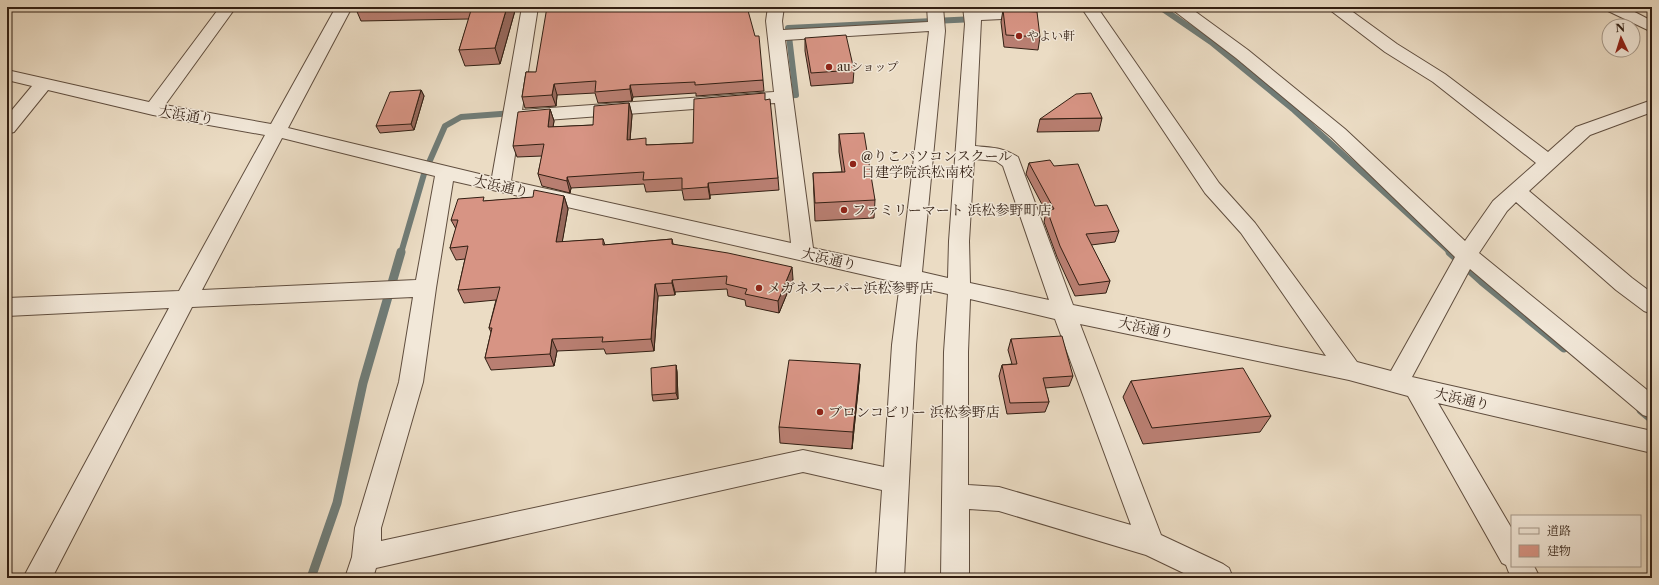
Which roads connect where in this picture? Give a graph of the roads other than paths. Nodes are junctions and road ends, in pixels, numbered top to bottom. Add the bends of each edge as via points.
1 (228, 7) edge
2 (344, 7) edge
3 (530, 7) edge
4 (776, 7) edge
5 (935, 7) edge
6 (1029, 7) edge
7 (1090, 7) edge
8 (1179, 7) edge
9 (1336, 7) edge
10 (1612, 7) edge
11 (971, 12) edge
12 (936, 26) junction
13 (1652, 27) edge
14 (776, 35) junction
15 (7, 75) edge
16 (44, 83) junction
17 (783, 97) junction
18 (1652, 106) edge
19 (153, 109) junction
20 (511, 117) junction
21 (7, 128) edge
22 (277, 131) junction
23 (965, 152) junction
24 (1548, 162) junction
25 (445, 173) junction
26 (500, 186) junction
27 (1516, 191) junction
28 (803, 253) junction
29 (1467, 254) junction
30 (912, 278) junction
31 (425, 288) junction
32 (959, 288) junction
33 (186, 298) junction
34 (1652, 305) edge
35 (7, 306) edge
36 (1064, 312) junction
37 (1349, 370) junction
38 (1407, 385) junction
39 (1652, 408) edge
40 (1652, 442) edge
41 (895, 481) junction
42 (955, 496) junction
43 (1151, 544) junction
44 (1511, 552) edge
45 (1520, 567) edge
46 (363, 568) edge
47 (38, 578) edge
48 (890, 578) edge
49 (955, 578) edge
50 (1219, 578) edge
51 (1526, 578) edge

1 - 19 street
2 - 22 street
3 - 20 street
4 - 14 street
5 - 12 street
6 - 11 street via 1002,14
7 - 37 street via 1212,188 1248,228
8 - 29 street via 1242,54 1338,133
9 - 24 street via 1391,48 1439,78
10 - 13 street
11 - 23 street via 973,24
12 - 14 street
12 - 30 street
14 - 17 street
15 - 16 street, 大浜通り
16 - 19 street, 大浜通り
16 - 21 street
17 - 20 street
17 - 28 street
18 - 24 street via 1583,131
19 - 22 street, 大浜通り
20 - 26 street
22 - 25 street, 大浜通り
22 - 33 street
23 - 32 street via 959,241
23 - 36 street via 1000,155 1011,162
24 - 27 street
25 - 26 street, 大浜通り
25 - 31 street
26 - 28 street, 大浜通り
27 - 29 street via 1500,206
27 - 34 street
28 - 30 street, 大浜通り
29 - 38 street
29 - 39 street
30 - 32 street, 大浜通り
30 - 41 street via 904,345
31 - 33 street
31 - 46 street via 411,382 368,528
32 - 36 street, 大浜通り
32 - 42 street
33 - 35 street
33 - 47 street
36 - 37 street, 大浜通り
36 - 43 street
37 - 38 street, 大浜通り
38 - 40 street, 大浜通り
38 - 44 street
41 - 46 street via 804,461
41 - 48 street
42 - 43 street via 999,499
42 - 49 street
43 - 50 street
45 - 51 street

